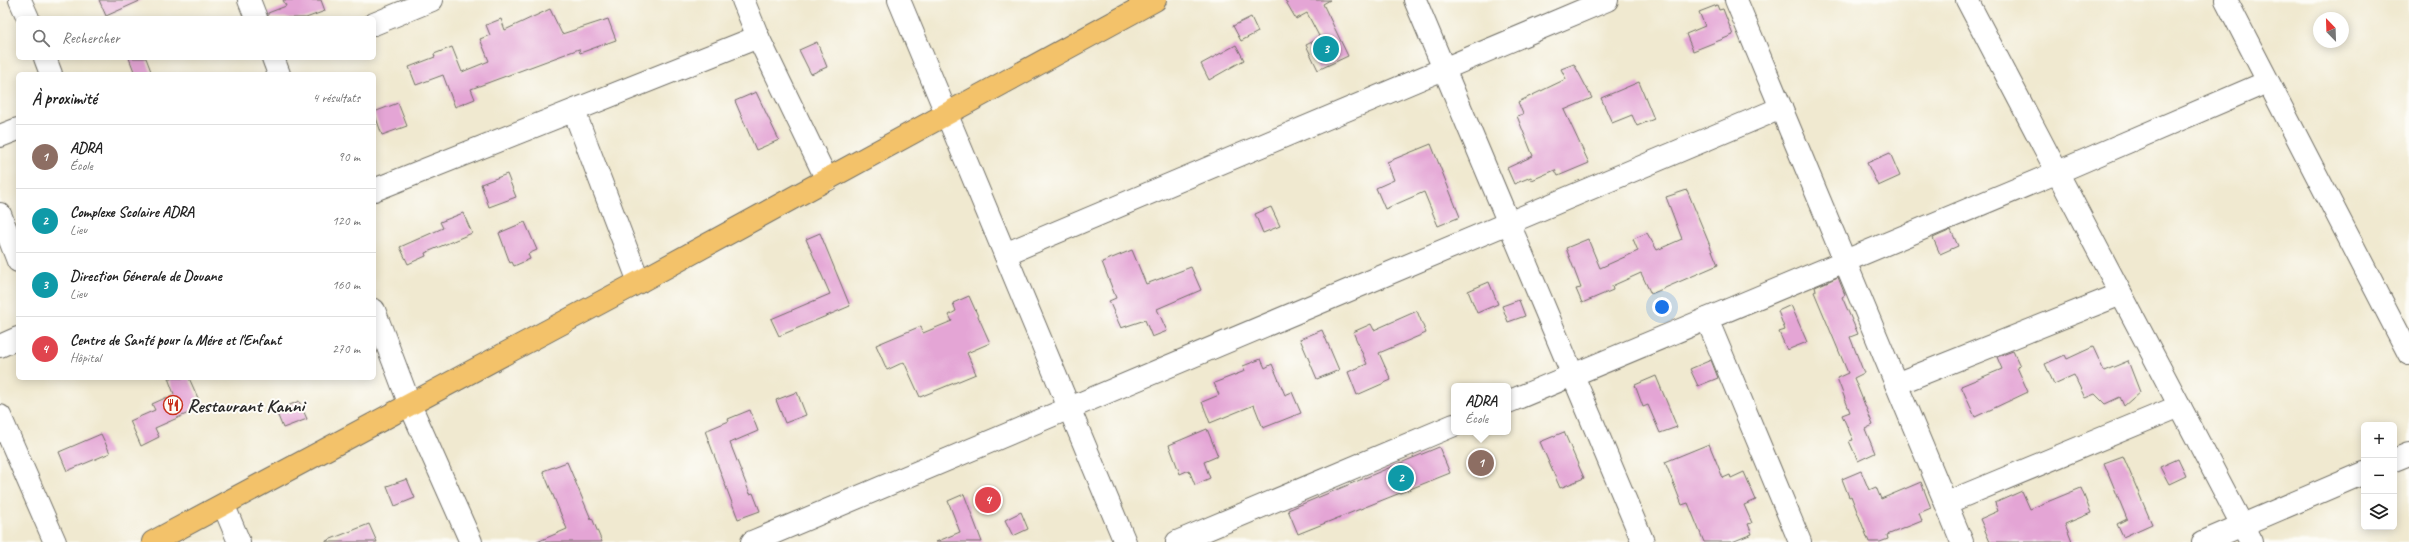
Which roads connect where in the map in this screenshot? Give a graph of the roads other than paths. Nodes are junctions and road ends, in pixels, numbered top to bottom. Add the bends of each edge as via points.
1 (20, 0) edge
2 (248, 0) edge
3 (432, 0) edge
4 (743, 0) edge
5 (899, 0) edge
6 (1155, 0) edge
7 (1415, 0) edge
8 (1607, 0) edge
9 (1736, 0) edge
10 (1967, 0) edge
11 (2226, 0) edge
12 (27, 16) edge
13 (255, 16) edge
14 (376, 23) edge
15 (758, 37) junction
16 (46, 60) edge
17 (1444, 69) junction
18 (50, 72) edge
19 (2267, 82) junction
20 (1781, 108) junction
21 (574, 111) junction
22 (946, 114) junction
23 (16, 130) edge
24 (0, 136) edge
25 (2058, 172) junction
26 (827, 180) junction
27 (376, 189) edge
28 (0, 214) edge
29 (1508, 223) junction
30 (1005, 254) junction
31 (16, 256) edge
32 (1844, 260) junction
33 (639, 282) junction
34 (2121, 294) junction
35 (376, 315) edge
36 (1707, 318) junction
37 (16, 339) edge
38 (0, 346) edge
39 (2409, 354) edge
40 (1573, 375) junction
41 (1896, 384) junction
42 (1511, 401) edge
43 (410, 405) junction
44 (2180, 406) junction
45 (1069, 408) junction
46 (0, 416) edge
47 (1451, 426) edge
48 (2409, 454) edge
49 (2397, 459) edge
50 (2361, 475) edge
51 (1946, 503) junction
52 (224, 506) junction
53 (2247, 534) edge
54 (55, 542) edge
55 (153, 542) edge
56 (239, 542) edge
57 (471, 542) edge
58 (752, 542) edge
59 (1125, 542) edge
60 (1177, 542) edge
61 (1643, 542) edge
62 (1800, 542) edge
63 (1962, 542) edge
64 (2203, 542) edge

1 - 12 street
2 - 13 street
3 - 14 street
4 - 15 street
5 - 22 street
6 - 22 highway
7 - 17 street
8 - 17 street
9 - 20 street
10 - 25 street
11 - 19 street
15 - 21 street
15 - 26 street
16 - 18 street
17 - 29 street
17 - 30 street
19 - 25 street
19 - 39 street
20 - 29 street
20 - 32 street
21 - 27 street
21 - 33 street
22 - 26 highway
22 - 30 street
23 - 24 street
25 - 32 street
25 - 34 street
26 - 33 highway
28 - 31 street
29 - 40 street
29 - 45 street
30 - 45 street
32 - 36 street
32 - 41 street
33 - 43 highway
34 - 41 street
34 - 44 street
35 - 43 street
36 - 40 street
36 - 62 street
37 - 38 street
40 - 42 street
40 - 61 street
41 - 51 street
43 - 52 highway
43 - 57 street
44 - 51 street
44 - 53 street
45 - 58 street
45 - 59 street
46 - 54 street
47 - 60 street
48 - 49 street
50 - 53 street
51 - 63 street
52 - 55 highway
52 - 56 street
53 - 64 street

